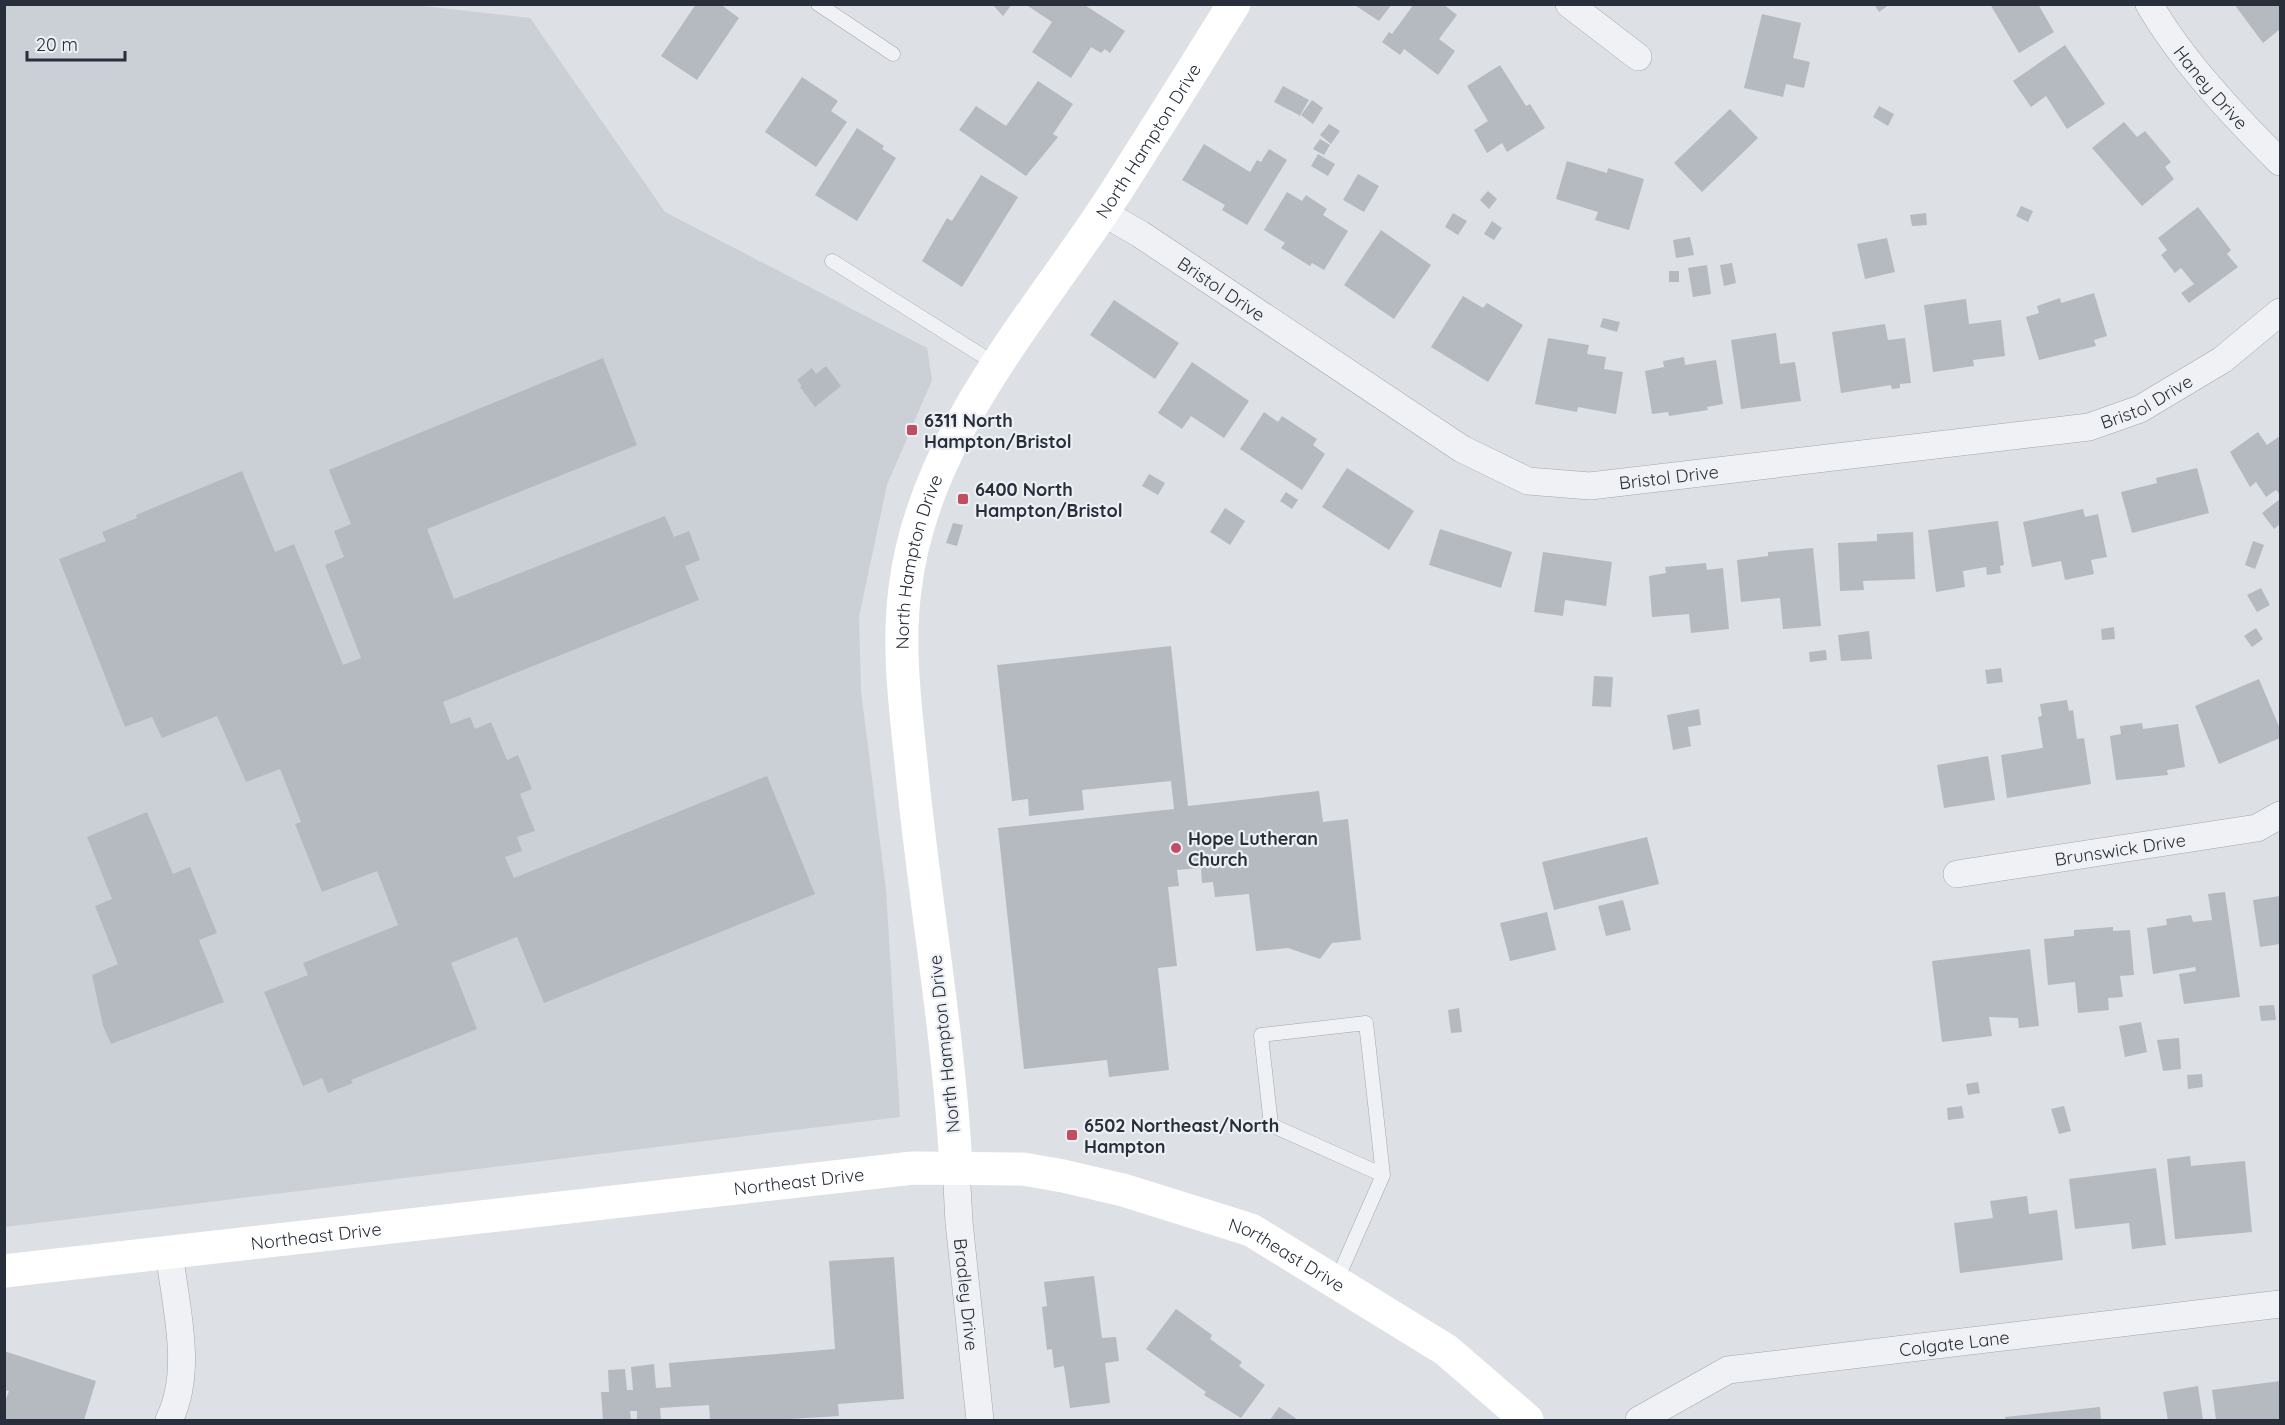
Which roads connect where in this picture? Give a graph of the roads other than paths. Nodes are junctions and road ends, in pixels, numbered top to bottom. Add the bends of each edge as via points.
1 (818, 4) edge
2 (1234, 4) edge
3 (1569, 4) edge
4 (2149, 4) edge
5 (893, 54) dead end
6 (1638, 57) dead end
7 (2280, 162) edge
8 (1102, 212) junction
9 (832, 261) dead end
10 (2280, 312) edge
11 (998, 365) junction
12 (2280, 815) edge
13 (1957, 874) dead end
14 (956, 1167) junction
15 (1383, 1175) junction
16 (169, 1251) junction
17 (4, 1271) edge
18 (1336, 1282) junction
19 (2280, 1304) edge
20 (169, 1420) edge
21 (980, 1420) edge
22 (1527, 1420) edge
23 (1639, 1420) edge

1 - 5 lane
2 - 8 street, North Hampton Drive
3 - 6 street
4 - 7 street, Haney Drive via 2165,33
8 - 10 street, Bristol Drive via 1462,449 1528,481 1539,482 1590,486 2089,427 2140,409 2222,360
8 - 11 street, North Hampton Drive
9 - 11 lane
11 - 14 street, North Hampton Drive via 980,391 937,474 922,512 904,599 901,664 914,799 954,1110
12 - 13 street, Brunswick Drive via 2257,828
14 - 16 street, Northeast Drive via 912,1168
14 - 18 street, Northeast Drive via 1023,1169 1123,1190 1251,1230
14 - 21 street, Bradley Drive
15 - 15 lane via 1366,1023 1261,1035 1271,1125
15 - 18 lane
16 - 17 street, Northeast Drive
16 - 20 street via 182,1367
18 - 22 street, Northeast Drive via 1446,1350
19 - 23 street, Colgate Lane via 1728,1370

